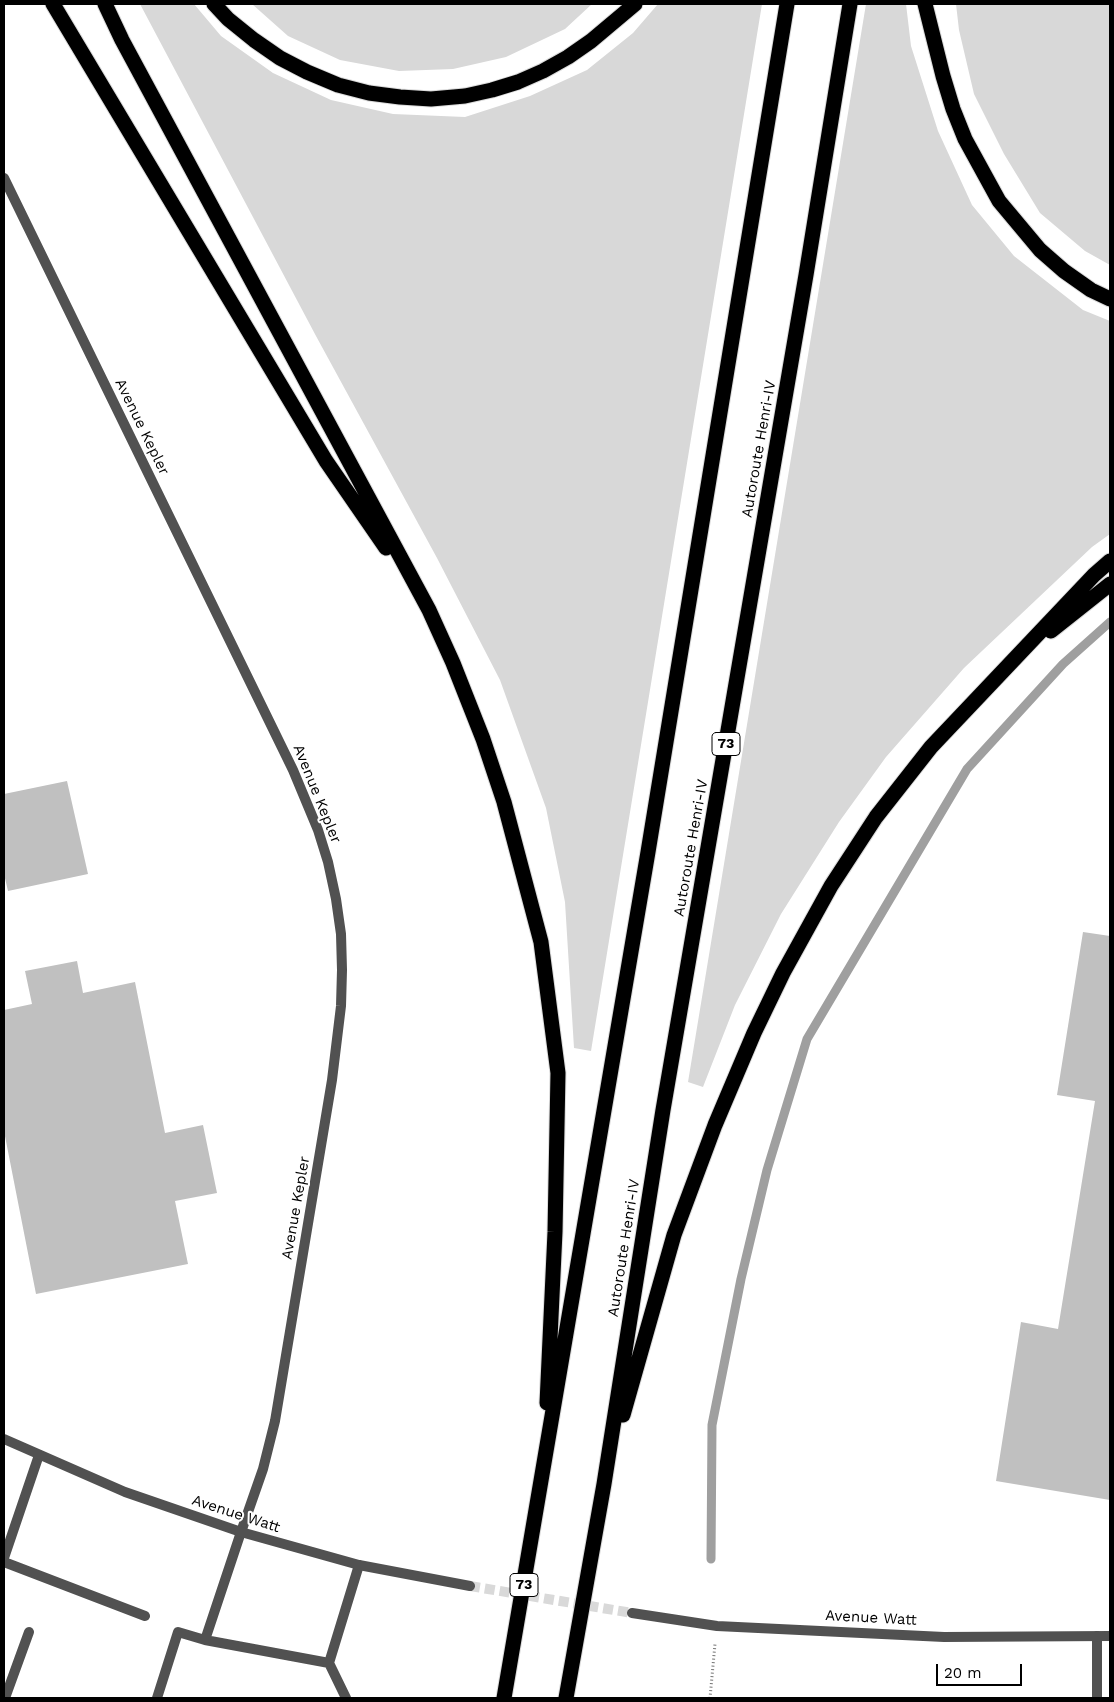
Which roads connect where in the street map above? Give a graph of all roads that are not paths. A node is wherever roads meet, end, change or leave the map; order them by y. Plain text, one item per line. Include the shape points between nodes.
1 (53, 4) edge
2 (105, 4) edge
3 (214, 4) edge
4 (635, 4) edge
5 (787, 4) edge
6 (850, 4) edge
7 (925, 4) edge
8 (4, 178) edge
9 (1110, 299) edge
10 (1110, 561) edge
11 (1110, 584) edge
12 (429, 610) junction
13 (1011, 663) junction
14 (4, 1439) edge
15 (39, 1455) junction
16 (543, 1472) junction
17 (604, 1484) junction
18 (241, 1532) junction
19 (4, 1558) edge
20 (4, 1562) edge
21 (359, 1565) junction
22 (470, 1586) tunnel mouth
23 (632, 1613) tunnel mouth
24 (145, 1616) dead end
25 (29, 1632) dead end
26 (1098, 1636) junction
27 (1110, 1636) edge
28 (206, 1640) junction
29 (329, 1663) junction
30 (4, 1698) edge
31 (157, 1698) edge
32 (346, 1698) edge
33 (504, 1698) edge
34 (566, 1698) edge
35 (1097, 1698) edge

1 - 12 highway via 326,461
2 - 12 highway
3 - 4 highway via 254,40 307,72 369,93 431,99 492,90 543,71 591,41
5 - 16 highway, 73
6 - 17 highway, Autoroute Henri-IV / 73 via 663,1110
7 - 9 highway via 942,76 964,139 999,201 1040,250 1064,271
8 - 18 street, Avenue Kepler via 293,770 318,830 336,899 342,970 332,1080 275,1421 263,1469
10 - 13 highway
11 - 13 highway
12 - 16 highway via 483,739 504,802 541,942 551,1015 558,1083 555,1232
13 - 17 highway via 931,747 876,817 831,886 783,973 715,1125 674,1235
14 - 15 street, Avenue Watt
15 - 18 street, Avenue Watt via 125,1492
15 - 19 street
16 - 33 highway, 73
17 - 34 highway, Autoroute Henri-IV / 73
18 - 21 street, Avenue Watt
18 - 28 street, Avenue Kepler
20 - 24 street
21 - 22 street, Avenue Watt
21 - 29 street
23 - 26 street, Avenue Watt via 717,1626 944,1637
25 - 30 street
26 - 27 street, Avenue Watt
26 - 35 street
28 - 29 street
28 - 31 street via 178,1632
29 - 32 street

